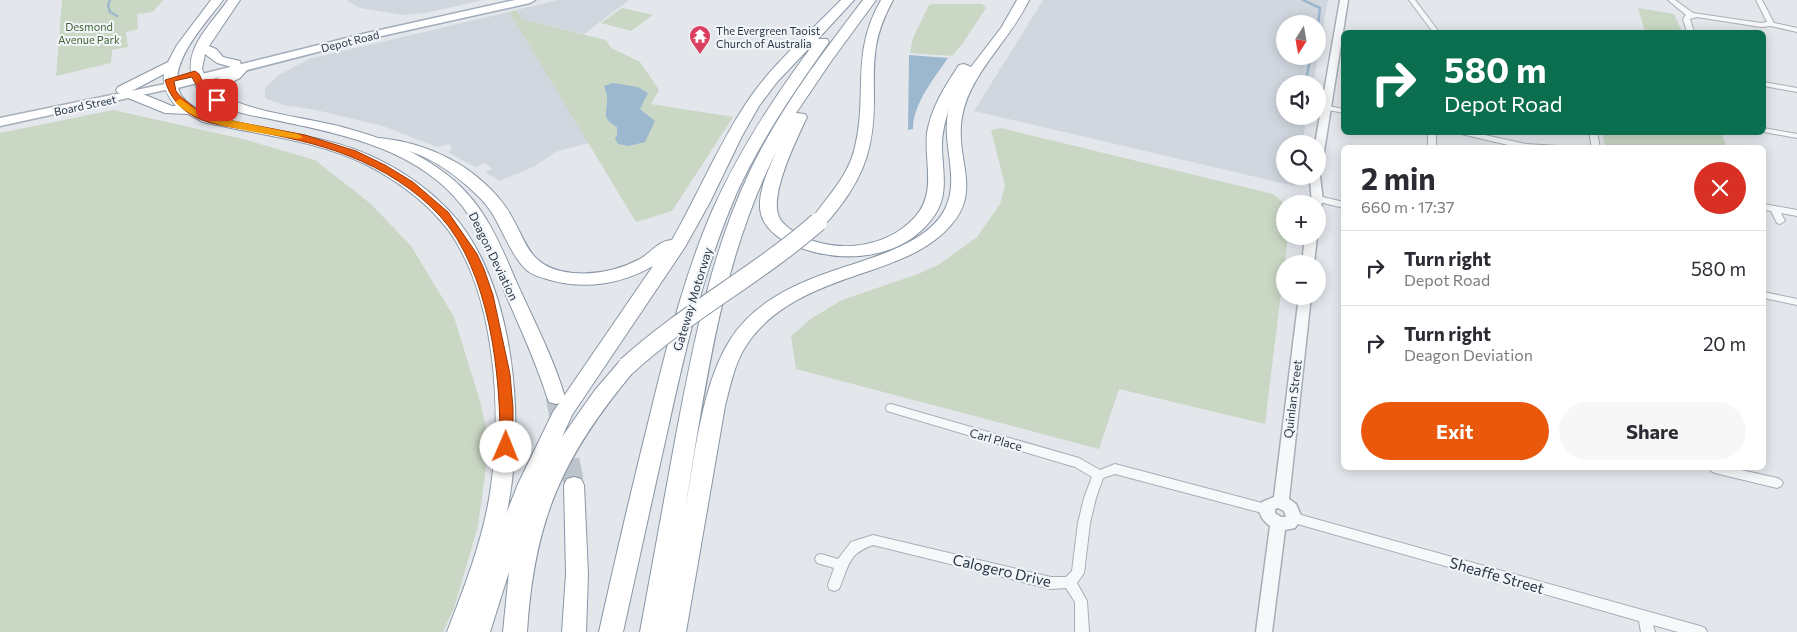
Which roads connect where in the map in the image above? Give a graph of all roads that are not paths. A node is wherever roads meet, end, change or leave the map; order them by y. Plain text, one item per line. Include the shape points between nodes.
1 (217, 0) edge
2 (234, 0) edge
3 (504, 0) edge
4 (530, 0) edge
5 (848, 0) edge
6 (855, 0) edge
7 (870, 0) edge
8 (887, 0) edge
9 (1009, 0) edge
10 (1022, 0) edge
11 (1344, 0) edge
12 (1412, 0) edge
13 (1671, 0) edge
14 (1759, 0) edge
15 (1692, 15) junction
16 (1771, 24) junction
17 (1342, 30) edge
18 (1434, 30) edge
19 (1689, 30) edge
20 (1797, 30) edge
21 (202, 48) junction
22 (1340, 49) edge
23 (172, 65) junction
24 (238, 67) junction
25 (199, 82) junction
26 (170, 83) junction
27 (1766, 84) edge
28 (807, 86) junction
29 (1797, 90) edge
30 (128, 93) junction
31 (1326, 107) joint
32 (190, 110) junction
33 (1341, 110) edge
34 (0, 117) edge
35 (0, 122) edge
36 (1766, 130) edge
37 (1479, 135) edge
38 (1797, 136) edge
39 (380, 143) junction
40 (1522, 145) edge
41 (1326, 202) edge
42 (1341, 205) edge
43 (1766, 207) edge
44 (1775, 209) junction
45 (1797, 213) edge
46 (1780, 221) dead end
47 (684, 232) junction
48 (1766, 295) edge
49 (1797, 302) edge
50 (1303, 305) edge
51 (627, 366) joint
52 (556, 396) tunnel mouth
53 (890, 408) dead end
54 (1723, 470) edge
55 (1099, 475) junction
56 (1777, 483) dead end
57 (574, 485) tunnel mouth
58 (1281, 502) junction
59 (1266, 510) junction
60 (1294, 518) junction
61 (1278, 524) junction
62 (821, 559) dead end
63 (841, 565) junction
64 (1069, 582) junction
65 (834, 585) dead end
66 (1645, 617) junction
67 (459, 632) edge
68 (478, 632) edge
69 (515, 632) edge
70 (574, 632) edge
71 (611, 632) edge
72 (652, 632) edge
73 (674, 632) edge
74 (1082, 632) edge
75 (1264, 632) edge
76 (1648, 632) edge
77 (1700, 632) edge

1 - 23 highway
2 - 21 highway
3 - 24 main road, Depot Road via 364,31
4 - 24 main road, Depot Road
5 - 47 highway via 752,104
6 - 71 highway, Gateway Motorway via 784,94 744,163 718,219 679,337
7 - 28 highway, Gateway Motorway
8 - 51 highway, bridge via 875,22 869,44 862,150 841,195 796,242 675,324
9 - 28 highway via 950,89 941,109 934,141 937,192 930,209 915,228 896,241 856,252 826,250 791,238 772,219 769,196 780,161 811,94
10 - 73 highway via 959,100 954,125 959,193 947,219 912,247 779,303 759,319 739,342 724,371 715,406
11 - 17 street
12 - 18 street
13 - 15 street
14 - 16 street
15 - 16 street
15 - 19 street via 1686,19
16 - 20 street
21 - 24 highway
21 - 25 highway via 195,62
22 - 31 street
23 - 26 highway
23 - 30 highway
24 - 25 main road, Depot Road
24 - 25 highway via 235,75
25 - 26 main road, Depot Road
25 - 39 highway, Deagon Deviation via 228,105 347,132
26 - 30 main road, Board Street
26 - 32 highway, Deagon Deviation via 178,99
27 - 29 street
28 - 72 highway, Gateway Motorway via 784,121 757,174 717,288 696,382
30 - 32 highway via 170,110
30 - 34 main road, Board Street
30 - 35 main road, Board Street
31 - 33 street
32 - 67 highway, Deagon Deviation via 220,122 317,141 370,161 410,184 432,202 454,226 479,269 504,374 506,447 494,524 482,571
36 - 38 street
37 - 40 street
39 - 47 highway via 409,147 433,157 473,183 502,213 530,264 548,274 578,280 621,274 651,260
39 - 52 highway, Deagon Deviation via 422,164 468,204 484,228 541,350
41 - 42 street
43 - 44 street
44 - 45 street
44 - 46 street
47 - 68 highway via 564,412 528,484
48 - 49 street
50 - 58 street, Quinlan Street
51 - 69 highway via 577,427 548,480 531,525 522,566
53 - 55 street, Carl Place via 1079,463
54 - 56 street
55 - 59 street via 1115,469
55 - 64 street, Calogero Drive via 1079,545 1078,573
57 - 70 highway via 577,574
58 - 59 street via 1269,504
58 - 60 street via 1293,510
59 - 61 street
60 - 61 street via 1287,525
60 - 66 street, Sheaffe Street
61 - 75 street
62 - 63 street
63 - 64 street, Calogero Drive via 855,546 873,540 1051,583
63 - 65 street, Calogero Drive
64 - 74 street via 1081,601
66 - 76 street
66 - 77 street, Sheaffe Street

